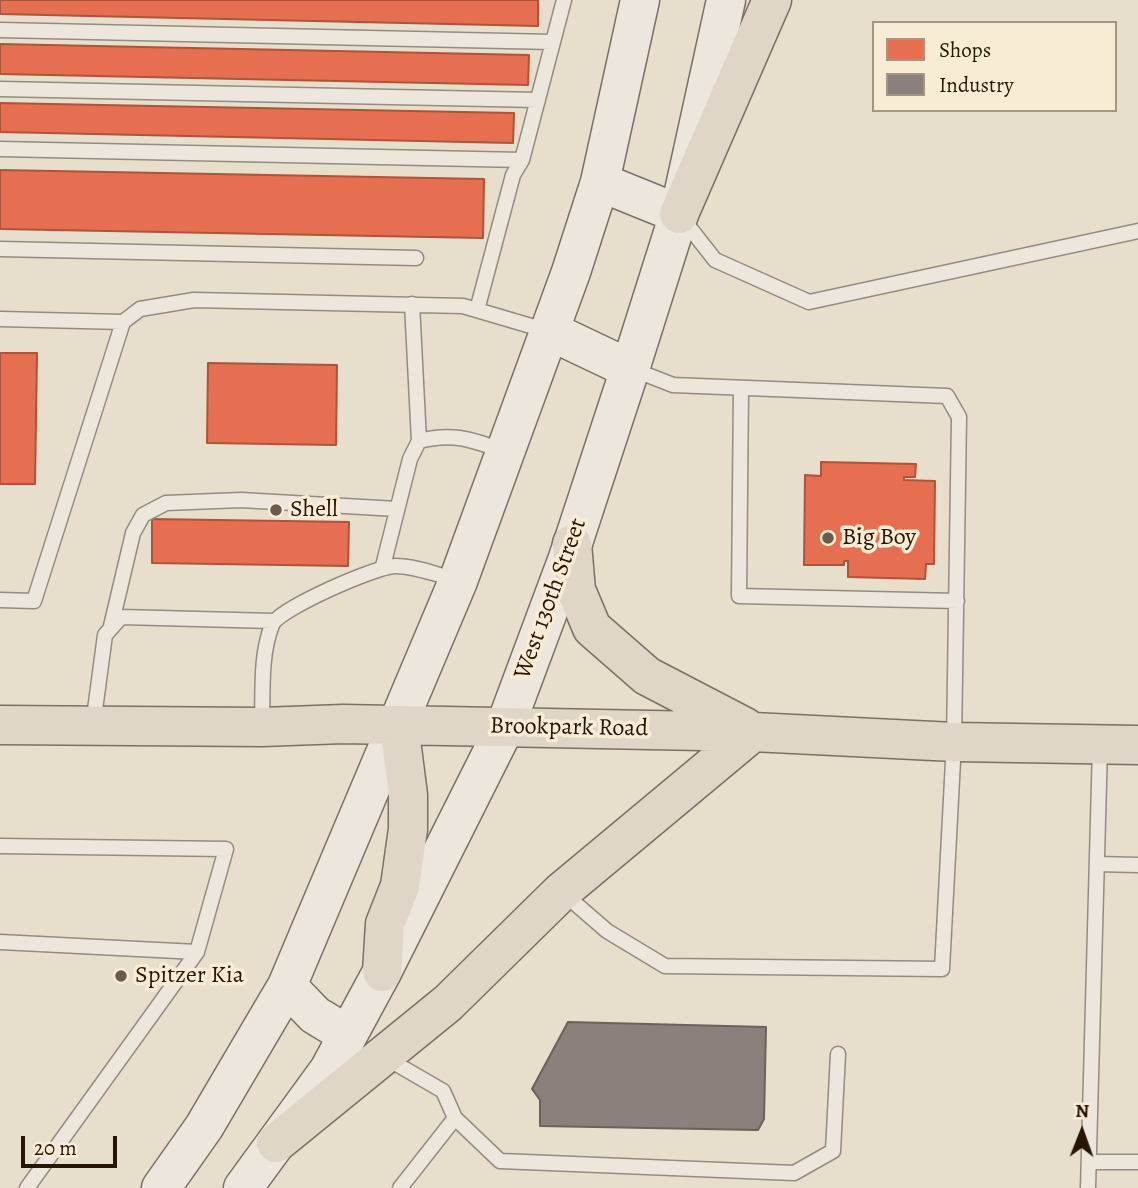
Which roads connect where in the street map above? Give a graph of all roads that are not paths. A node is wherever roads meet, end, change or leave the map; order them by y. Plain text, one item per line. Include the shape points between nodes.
1 (564, 0) edge
2 (639, 0) edge
3 (726, 0) edge
4 (772, 0) edge
5 (0, 30) edge
6 (553, 42) junction
7 (0, 89) edge
8 (538, 100) junction
9 (0, 149) edge
10 (522, 160) junction
11 (600, 182) junction
12 (678, 214) junction
13 (1138, 231) edge
14 (0, 249) edge
15 (416, 258) dead end
16 (412, 304) junction
17 (477, 310) junction
18 (0, 318) edge
19 (123, 323) junction
20 (550, 331) junction
21 (631, 369) junction
22 (741, 388) junction
23 (419, 441) junction
24 (506, 452) junction
25 (397, 509) junction
26 (572, 544) junction
27 (383, 566) junction
28 (458, 581) junction
29 (0, 600) edge
30 (957, 601) junction
31 (273, 621) junction
32 (111, 626) junction
33 (0, 725) edge
34 (399, 725) junction
35 (93, 726) junction
36 (262, 727) junction
37 (505, 727) junction
38 (753, 732) junction
39 (954, 742) junction
40 (1100, 744) junction
41 (1138, 745) edge
42 (0, 846) edge
43 (1097, 864) junction
44 (1138, 864) edge
45 (561, 892) junction
46 (0, 943) edge
47 (197, 952) junction
48 (382, 972) junction
49 (287, 986) junction
50 (365, 1046) junction
51 (838, 1054) dead end
52 (455, 1118) junction
53 (1089, 1162) junction
54 (1138, 1162) edge
55 (27, 1188) edge
56 (161, 1188) edge
57 (243, 1188) edge
58 (400, 1188) edge
59 (1088, 1188) edge

1 - 6 lane
2 - 11 main road
3 - 12 main road, West 130th Street
4 - 12 main road
5 - 6 lane
6 - 8 lane
7 - 8 lane
8 - 10 lane
9 - 10 lane
10 - 17 lane via 513,175
11 - 12 main road
11 - 20 main road
12 - 13 lane via 715,260 810,302
12 - 21 main road, West 130th Street
14 - 15 lane
16 - 17 lane
16 - 19 lane via 194,300 140,309
16 - 23 lane
17 - 20 lane
18 - 19 lane
19 - 29 lane via 34,601
20 - 21 main road
20 - 24 main road
21 - 22 lane via 673,385
21 - 26 main road, West 130th Street
22 - 30 lane via 947,396 959,417
22 - 30 lane via 739,596
23 - 24 lane via 449,436
23 - 25 lane
24 - 28 main road
25 - 27 lane
25 - 32 lane via 241,500 166,503 143,515 133,533
26 - 37 main road, West 130th Street
26 - 38 main road via 576,590 592,628 647,676
27 - 28 lane
27 - 31 lane via 293,606
28 - 34 main road
30 - 39 lane
31 - 32 lane via 121,617
31 - 36 lane via 265,645
32 - 35 lane via 105,635
33 - 35 main road, Brookpark Road
34 - 36 main road, Brookpark Road
34 - 37 main road, Brookpark Road
34 - 48 main road via 408,829 400,886 386,924
34 - 49 main road
35 - 36 main road, Brookpark Road
37 - 38 main road, Brookpark Road
37 - 48 main road, West 130th Street
38 - 39 main road, Brookpark Road
38 - 45 main road
39 - 40 main road, Brookpark Road
39 - 45 lane via 942,968 665,966 607,932
40 - 41 main road, Brookpark Road
40 - 43 lane
42 - 47 lane via 226,849
43 - 44 lane
43 - 53 lane
45 - 50 main road via 448,1003
46 - 47 lane
47 - 55 lane
48 - 50 main road, West 130th Street
49 - 50 main road via 315,1015
49 - 56 main road via 204,1127
50 - 52 lane via 443,1091
50 - 57 main road via 276,1143
51 - 52 lane via 833,1151 794,1173 500,1161
52 - 58 lane
53 - 54 lane
53 - 59 lane

